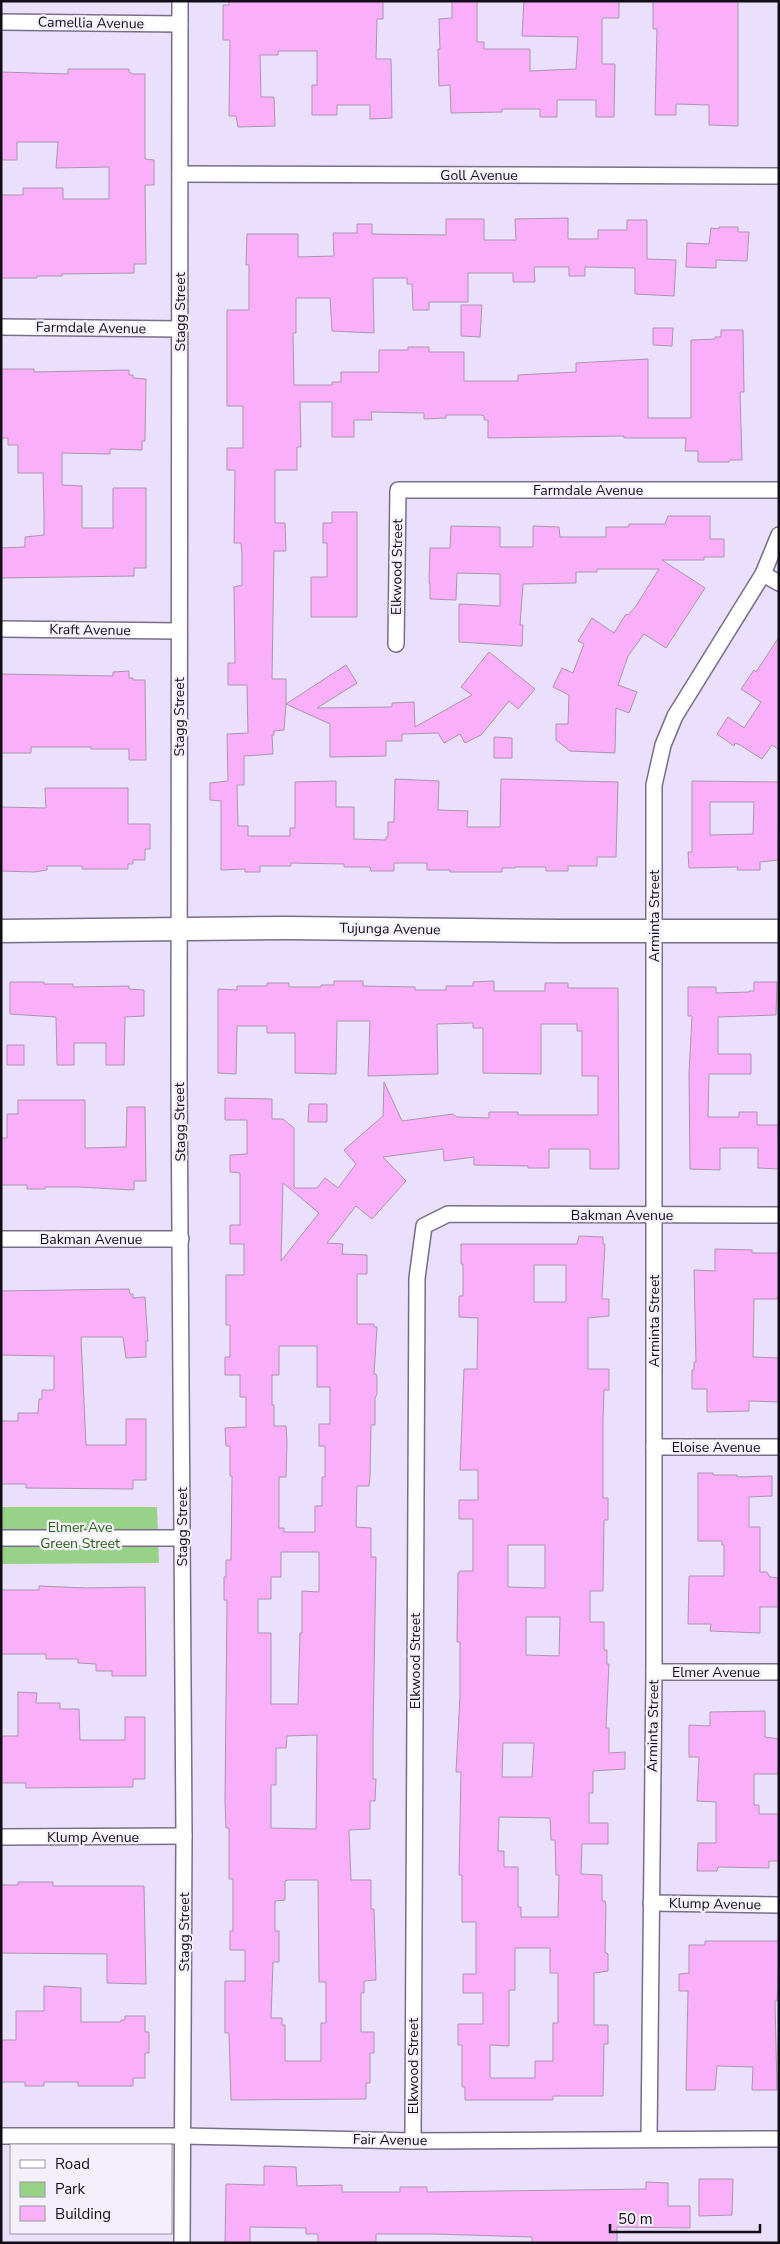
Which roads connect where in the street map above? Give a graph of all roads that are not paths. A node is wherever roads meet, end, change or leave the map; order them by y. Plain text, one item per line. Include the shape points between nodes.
1 (180, 1) edge
2 (1, 22) edge
3 (180, 24) junction
4 (180, 174) junction
5 (779, 176) edge
6 (1, 327) edge
7 (180, 329) junction
8 (398, 490) joint
9 (779, 490) edge
10 (779, 535) edge
11 (763, 574) junction
12 (779, 582) edge
13 (1, 629) edge
14 (179, 631) junction
15 (396, 644) dead end
16 (180, 929) junction
17 (1, 931) edge
18 (779, 931) edge
19 (654, 932) junction
20 (464, 1214) joint
21 (779, 1215) edge
22 (654, 1216) junction
23 (181, 1238) junction
24 (1, 1239) edge
25 (654, 1447) junction
26 (779, 1447) edge
27 (1, 1538) edge
28 (182, 1538) junction
29 (654, 1672) junction
30 (779, 1672) edge
31 (184, 1836) junction
32 (1, 1837) edge
33 (651, 1903) junction
34 (779, 1905) edge
35 (1, 2136) edge
36 (183, 2136) junction
37 (649, 2139) junction
38 (779, 2139) edge
39 (413, 2140) junction
40 (182, 2243) edge

1 - 3 street, Stagg Street
2 - 3 street, Camellia Avenue
3 - 4 street, Stagg Street
4 - 5 street, Goll Avenue
4 - 7 street, Stagg Street
6 - 7 street, Farmdale Avenue
7 - 14 street, Stagg Street
8 - 9 street, Farmdale Avenue
8 - 15 street, Elkwood Street
10 - 11 street, Arminta Street
11 - 12 street
11 - 19 street, Arminta Street via 675,716 663,745 654,786
13 - 14 street, Kraft Avenue
14 - 16 street, Stagg Street
16 - 17 street, Tujunga Avenue
16 - 19 street, Tujunga Avenue
16 - 23 street, Stagg Street
18 - 19 street, Tujunga Avenue
19 - 22 street, Arminta Street
20 - 22 street, Bakman Avenue
20 - 39 street, Elkwood Street via 448,1214 424,1226 417,1278
21 - 22 street, Bakman Avenue
22 - 25 street, Arminta Street
23 - 24 street, Bakman Avenue
23 - 28 street, Stagg Street
25 - 26 street, Eloise Avenue
25 - 29 street, Arminta Street
27 - 28 street
28 - 31 street, Stagg Street
29 - 30 street, Elmer Avenue
29 - 33 street, Arminta Street
31 - 32 street, Klump Avenue
31 - 36 street, Stagg Street
33 - 34 street, Klump Avenue
33 - 37 street, Arminta Street
35 - 36 street, Fair Avenue
36 - 39 street, Fair Avenue
36 - 40 street, Stagg Street
37 - 38 street, Fair Avenue
37 - 39 street, Fair Avenue

